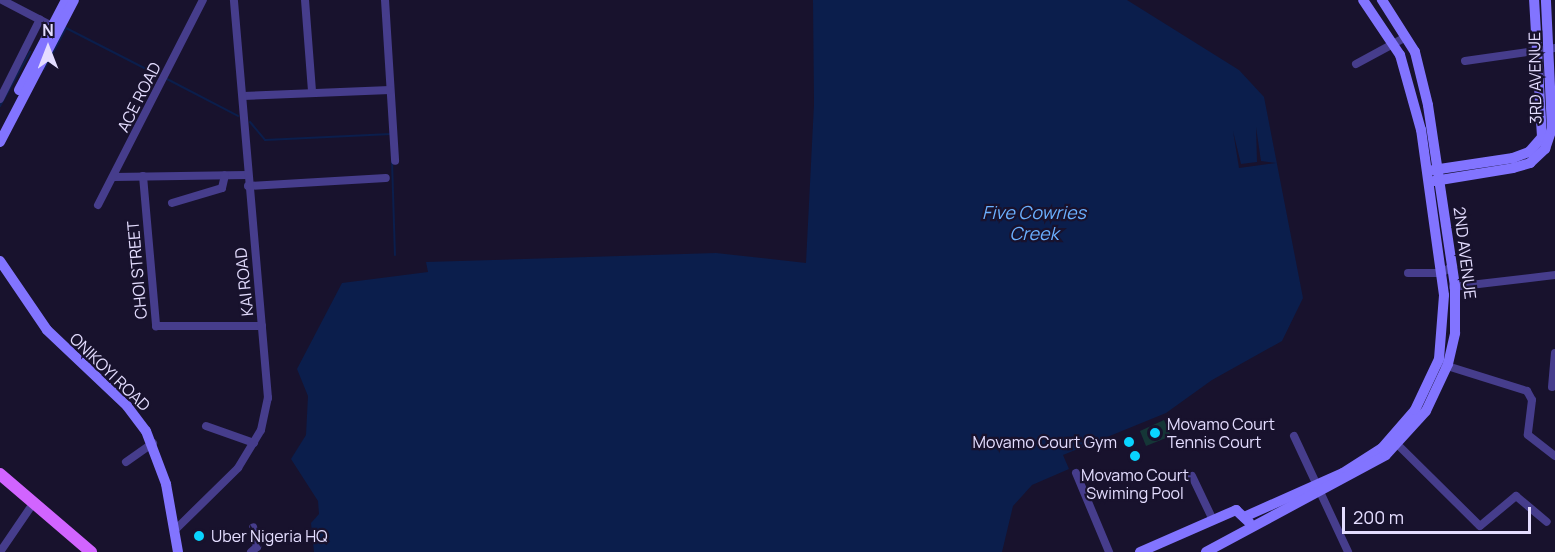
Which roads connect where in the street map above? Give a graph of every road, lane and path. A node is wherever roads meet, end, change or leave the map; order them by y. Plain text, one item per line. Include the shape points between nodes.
1 (2, 0) edge
2 (66, 0) edge
3 (75, 0) edge
4 (203, 0) edge
5 (234, 0) edge
6 (305, 0) edge
7 (385, 0) edge
8 (1364, 0) edge
9 (1382, 0) edge
10 (1534, 0) edge
11 (1546, 0) edge
12 (40, 19) junction
13 (52, 26) junction
14 (1406, 37) junction
15 (1396, 46) junction
16 (1553, 48) edge
17 (1540, 50) junction
18 (1466, 61) dead end
19 (1356, 64) dead end
20 (390, 90) junction
21 (312, 92) junction
22 (243, 96) junction
23 (0, 99) edge
24 (0, 127) edge
25 (1548, 141) edge
26 (0, 142) edge
27 (395, 161) dead end
28 (225, 175) junction
29 (247, 175) junction
30 (143, 176) junction
31 (1434, 176) junction
32 (114, 177) junction
33 (386, 177) dead end
34 (248, 186) junction
35 (172, 203) dead end
36 (98, 205) dead end
37 (0, 261) edge
38 (1453, 266) junction
39 (1408, 273) dead end
40 (1441, 273) junction
41 (1555, 275) edge
42 (1455, 286) junction
43 (1443, 289) junction
44 (262, 326) junction
45 (1555, 353) edge
46 (1443, 365) junction
47 (1552, 387) dead end
48 (206, 426) dead end
49 (1294, 436) dead end
50 (1396, 441) junction
51 (153, 443) junction
52 (254, 443) junction
53 (1555, 456) edge
54 (126, 462) dead end
55 (1076, 473) dead end
56 (0, 474) edge
57 (1192, 476) dead end
58 (0, 483) edge
59 (1317, 489) junction
60 (30, 508) junction
61 (1213, 520) junction
62 (1248, 521) junction
63 (1547, 522) dead end
64 (253, 527) dead end
65 (176, 529) junction
66 (1226, 548) edge
67 (0, 552) edge
68 (81, 552) edge
69 (91, 552) edge
70 (178, 552) edge
71 (251, 552) edge
72 (1109, 552) edge
73 (1140, 552) edge
74 (1206, 552) edge
75 (1348, 552) edge

1 - 12 street
2 - 13 street
3 - 26 street
4 - 32 street, ACE ROAD
5 - 22 street, KAI ROAD
6 - 21 street
7 - 20 street
8 - 15 street, 2ND AVENUE
9 - 14 street, 2ND AVENUE
10 - 17 street, 3RD AVENUE
11 - 16 street, 3RD AVENUE
12 - 13 street
12 - 23 street
13 - 24 street
14 - 15 street
14 - 31 street, 2ND AVENUE via 1422,76
15 - 19 street
15 - 31 street, 2ND AVENUE via 1412,87
16 - 17 street
16 - 25 street, 3RD AVENUE
17 - 18 street
17 - 25 street, 3RD AVENUE
20 - 21 street
20 - 27 street
21 - 22 street
22 - 29 street, KAI ROAD
25 - 31 street, 3RD AVENUE via 1539,156 1522,166
28 - 29 street
28 - 30 street
28 - 35 street via 222,188
29 - 34 street, KAI ROAD
30 - 32 street
30 - 44 street, CHOI STREET via 156,326
31 - 38 street, 2ND AVENUE
31 - 40 street, 2ND AVENUE
32 - 36 street, ACE ROAD
33 - 34 street
34 - 44 street, KAI ROAD
37 - 51 street, ONIKOYI ROAD via 46,330 127,406
38 - 40 street
38 - 42 street, 2ND AVENUE
39 - 40 street
40 - 43 street, 2ND AVENUE
41 - 42 street
42 - 43 street
42 - 46 street, 2ND AVENUE via 1455,333
43 - 46 street, 2ND AVENUE
44 - 52 street, KAI ROAD via 268,398
45 - 47 street
46 - 50 street, 2ND AVENUE via 1426,411
46 - 53 street via 1527,391 1532,400 1528,435
48 - 52 street
49 - 59 street
50 - 59 street, 2ND AVENUE via 1367,469
50 - 63 street via 1480,526 1516,496
51 - 54 street
51 - 65 street, ONIKOYI ROAD
52 - 65 street, KAI ROAD via 238,468
55 - 72 street
56 - 69 main road
57 - 61 street
58 - 60 main road
59 - 62 street, 2ND AVENUE
59 - 75 street
60 - 67 street
60 - 68 main road
61 - 62 street, 2ND AVENUE via 1236,510
61 - 73 street, 2ND AVENUE
62 - 66 street, 2ND AVENUE via 1247,532
64 - 71 street via 257,547
65 - 70 street, ONIKOYI ROAD
66 - 74 street, 2ND AVENUE

